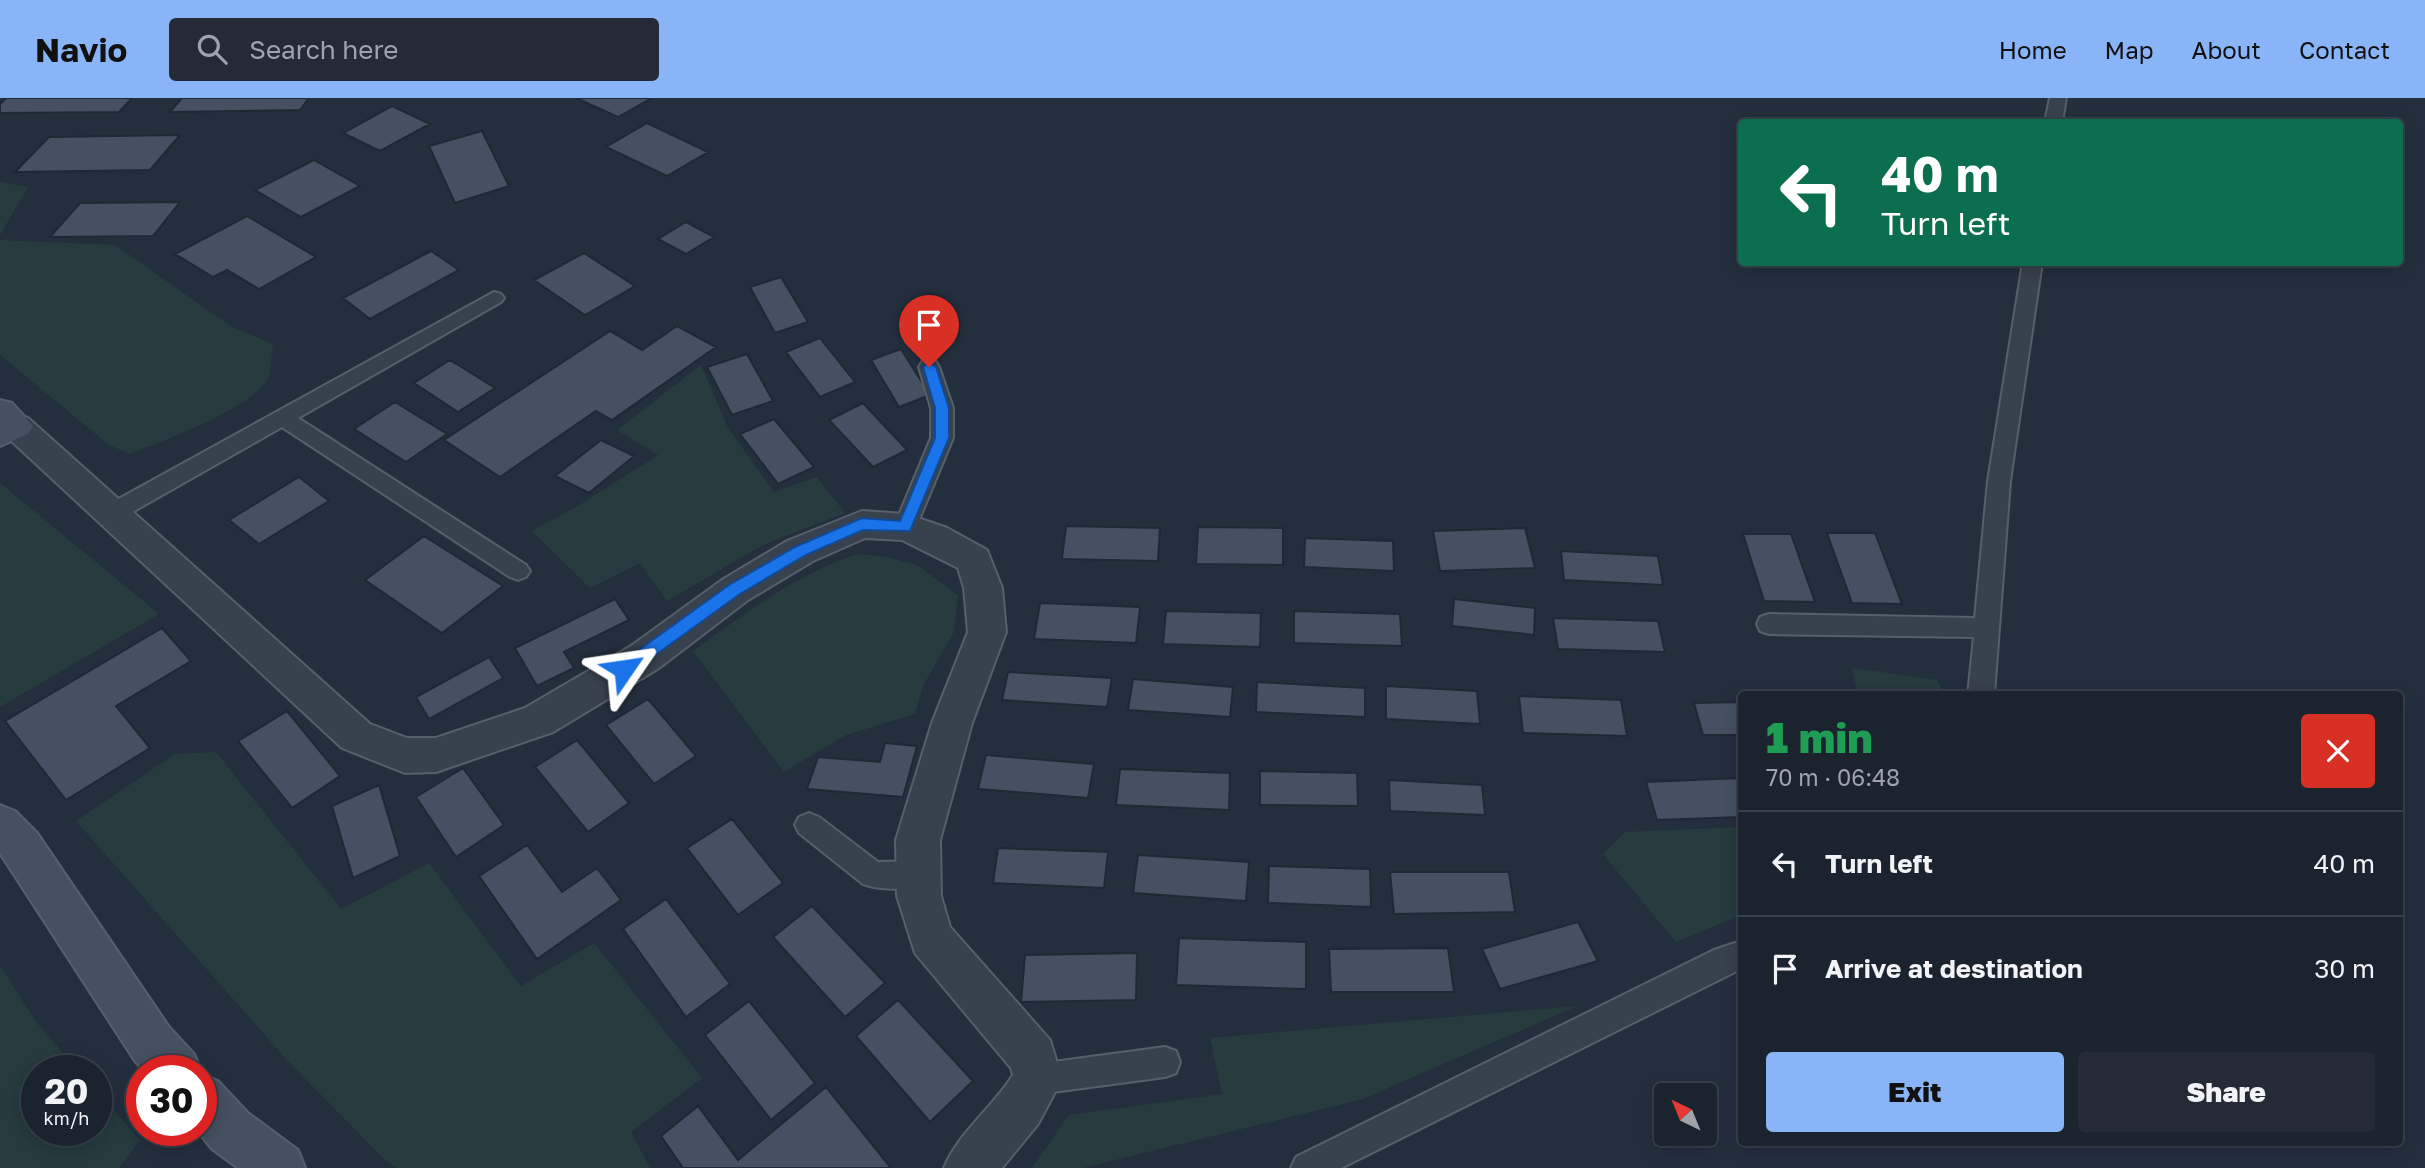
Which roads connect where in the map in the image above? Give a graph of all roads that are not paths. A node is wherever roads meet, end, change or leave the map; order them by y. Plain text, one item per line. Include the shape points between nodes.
1 (2058, 98) edge
2 (2054, 119) edge
3 (2032, 266) edge
4 (494, 298) dead end
5 (929, 367) dead end
6 (282, 417) junction
7 (5, 424) edge
8 (112, 513) junction
9 (905, 527) junction
10 (519, 571) dead end
11 (1769, 624) dead end
12 (1987, 628) junction
13 (1982, 691) edge
14 (0, 824) edge
15 (809, 825) dead end
16 (919, 874) junction
17 (1738, 956) edge
18 (162, 1055) edge
19 (1166, 1062) dead end
20 (1038, 1079) junction
21 (217, 1116) edge
22 (280, 1168) edge
23 (969, 1168) edge
24 (1307, 1168) edge

1 - 2 lane
3 - 12 lane via 1999,481
4 - 6 lane
5 - 9 lane via 942,408 942,438
6 - 8 lane
6 - 10 lane
7 - 8 street
8 - 9 street via 356,736 405,756 436,755 539,720 645,657 735,590 800,551 862,524
9 - 16 street via 974,559 988,632 952,723 926,810 918,840
11 - 12 lane
12 - 13 lane
14 - 18 street via 22,847
15 - 16 lane via 873,875
16 - 20 street via 919,897 931,938 1033,1057
17 - 24 lane
19 - 20 lane
20 - 23 street via 1021,1107
21 - 22 street

